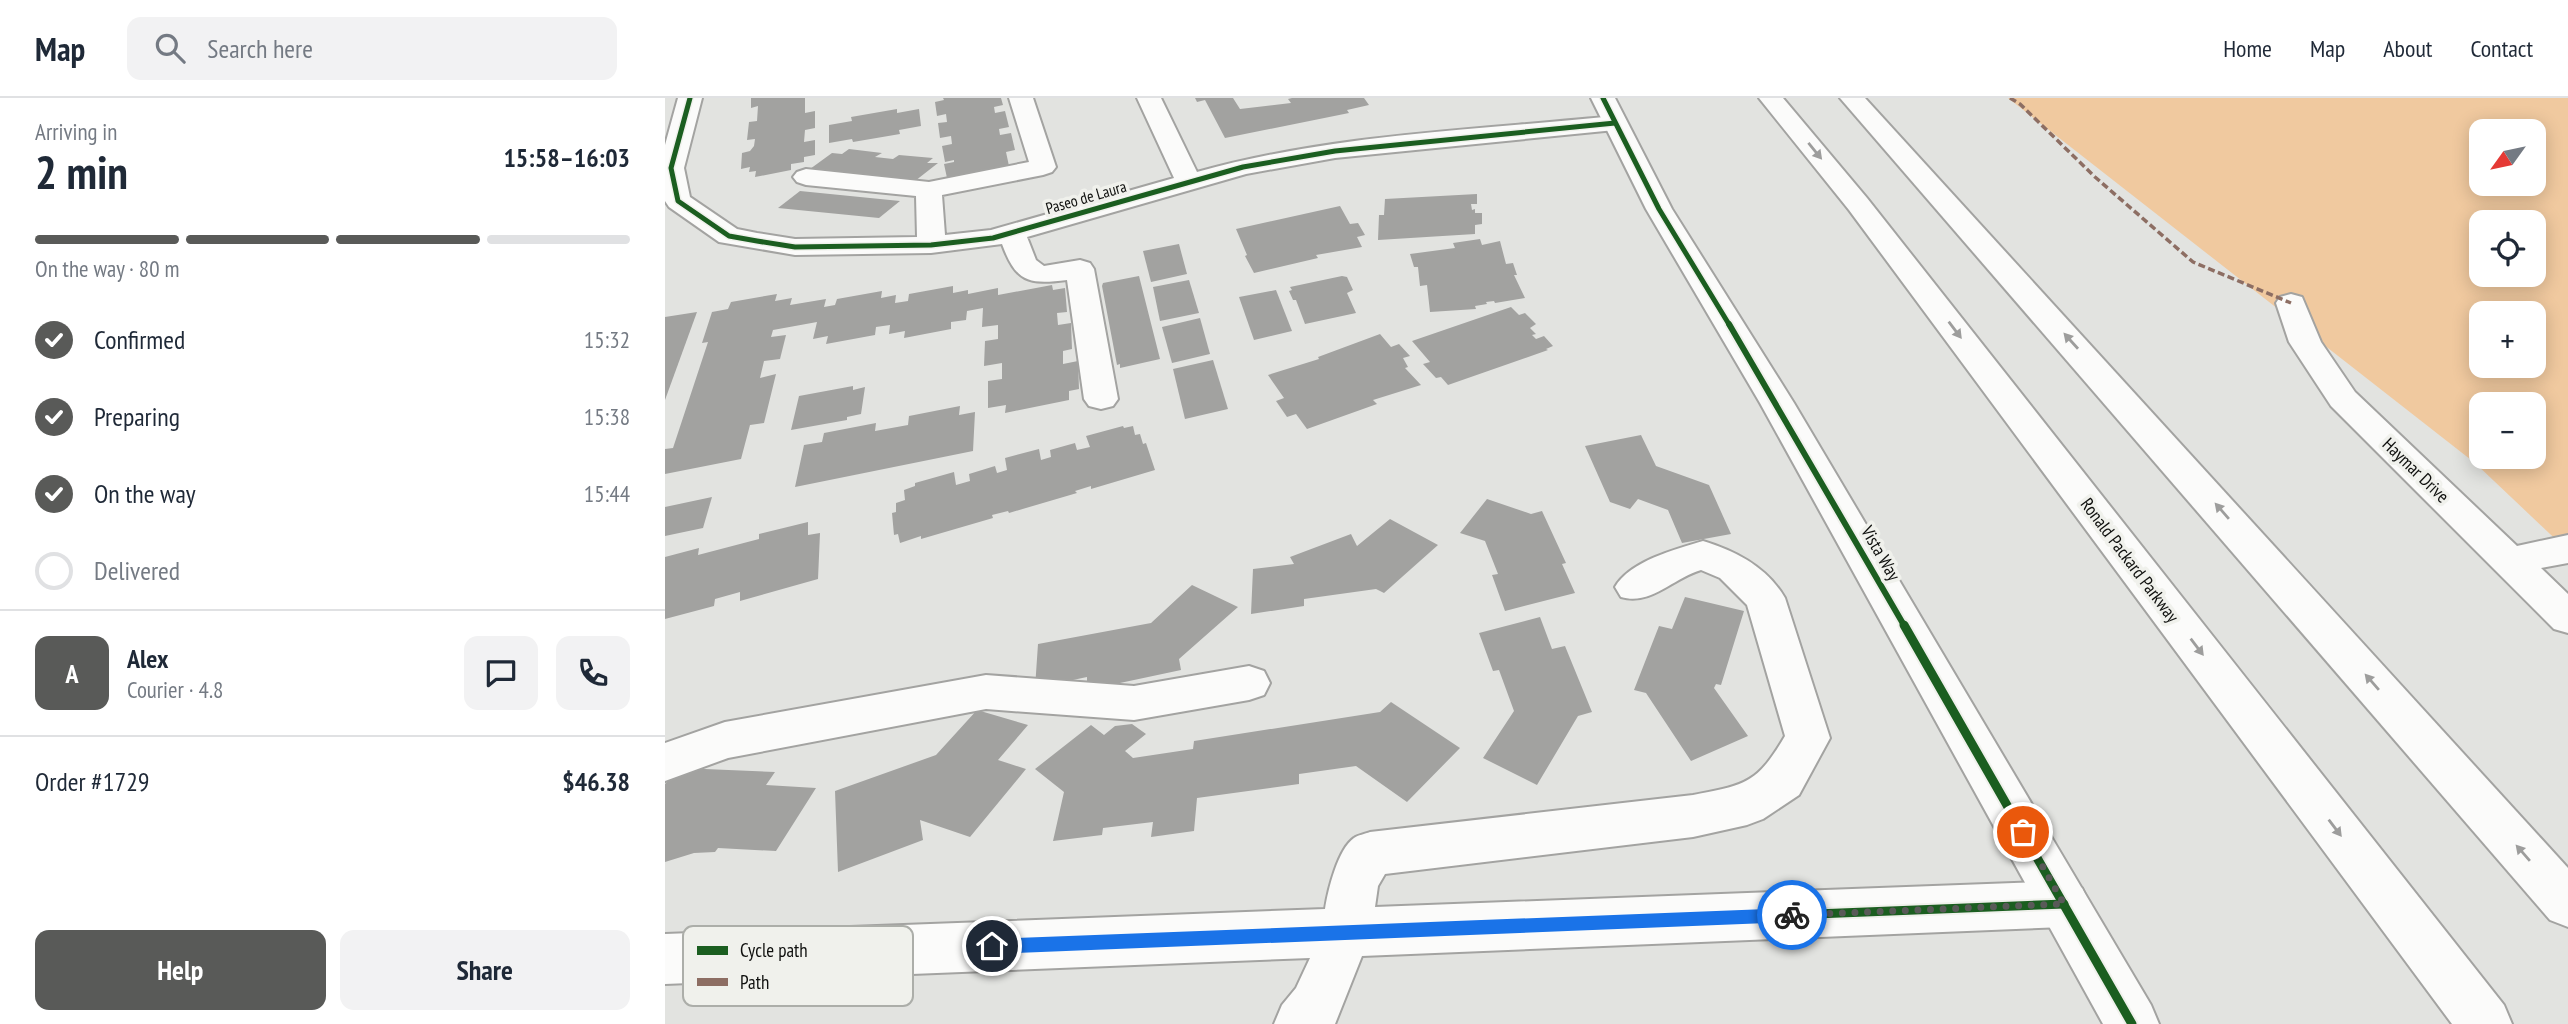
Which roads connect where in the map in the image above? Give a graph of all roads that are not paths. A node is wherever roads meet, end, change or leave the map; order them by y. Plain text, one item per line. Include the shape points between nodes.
1 (691, 98) edge
2 (1021, 98) edge
3 (1149, 98) edge
4 (1771, 98) edge
5 (1852, 98) edge
6 (1609, 111) edge
7 (806, 177) dead end
8 (1189, 183) junction
9 (929, 190) junction
10 (1011, 233) junction
11 (931, 245) junction
12 (2291, 303) dead end
13 (1101, 399) dead end
14 (2568, 549) edge
15 (2510, 561) junction
16 (1635, 587) dead end
17 (2568, 618) edge
18 (1249, 683) dead end
19 (665, 762) edge
20 (2064, 904) junction
21 (2568, 904) edge
22 (1346, 933) junction
23 (913, 950) edge
24 (683, 958) edge
25 (665, 959) edge
26 (1301, 1024) edge
27 (2132, 1024) edge
28 (2485, 1024) edge

1 - 11 main road, Paseo de Laura via 671,168 678,201 729,236 795,247
2 - 9 main road via 1043,167
3 - 8 main road
4 -> 28 main road, Ronald Packard Parkway via 1858,204
21 -> 5 main road
6 - 8 main road, Paseo de Laura via 1335,150 1243,167
6 - 20 main road, Vista Way via 1659,209 1777,403
7 - 9 main road
8 - 10 main road, Paseo de Laura
9 - 11 main road
10 - 11 main road, Paseo de Laura
10 - 13 main road via 1024,265 1039,275 1080,269
12 - 15 main road, Haymar Drive via 2305,342 2343,399
14 - 15 main road
15 - 17 main road, Haymar Drive
16 - 22 main road via 1703,555 1734,568 1765,598 1808,738 1783,781 1747,805 1693,816 1370,854 1355,882
18 - 19 main road via 1134,703 986,691 725,740
20 - 22 main road
20 - 27 main road, Vista Way
22 - 23 main road
22 - 26 main road via 1315,1007
24 - 25 main road

